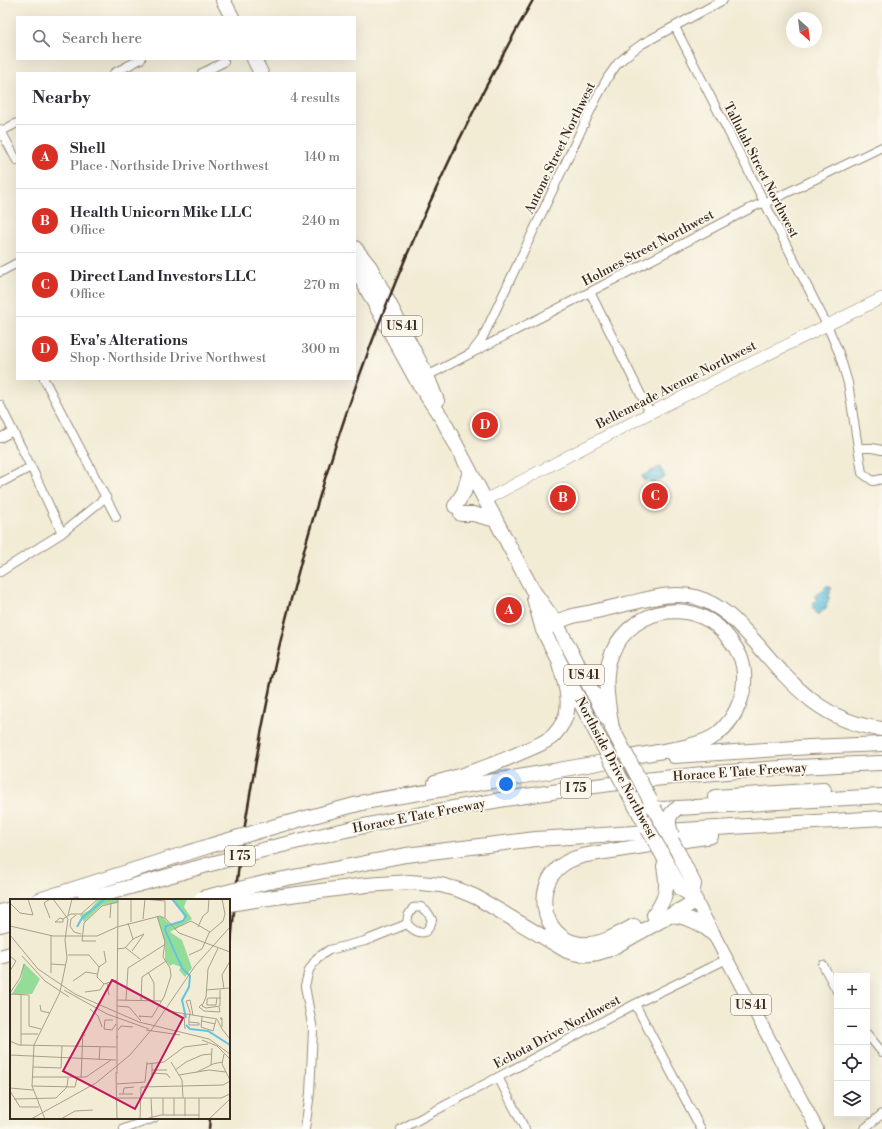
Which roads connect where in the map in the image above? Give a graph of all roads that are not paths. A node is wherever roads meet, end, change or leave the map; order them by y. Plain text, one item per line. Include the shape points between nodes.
1 (223, 0) edge
2 (724, 0) edge
3 (711, 3) edge
4 (228, 16) edge
5 (674, 27) junction
6 (139, 60) edge
7 (254, 60) edge
8 (224, 62) dead end
9 (116, 72) edge
10 (204, 72) edge
11 (260, 72) edge
12 (16, 123) edge
13 (0, 131) edge
14 (882, 147) edge
15 (16, 159) edge
16 (764, 202) junction
17 (356, 249) edge
18 (16, 264) edge
19 (356, 266) edge
20 (0, 272) edge
21 (590, 292) junction
22 (882, 298) edge
23 (827, 325) junction
24 (471, 354) junction
25 (427, 376) junction
26 (45, 380) edge
27 (0, 405) edge
28 (650, 413) junction
29 (443, 420) junction
30 (13, 431) junction
31 (0, 438) edge
32 (858, 448) junction
33 (882, 450) edge
34 (31, 467) junction
35 (470, 471) junction
36 (882, 479) edge
37 (0, 483) edge
38 (106, 497) junction
39 (485, 500) junction
40 (116, 517) dead end
41 (496, 520) junction
42 (62, 533) junction
43 (0, 572) edge
44 (532, 589) junction
45 (556, 623) junction
46 (543, 630) junction
47 (560, 663) junction
48 (612, 728) junction
49 (882, 729) edge
50 (882, 744) edge
51 (604, 762) junction
52 (882, 763) edge
53 (882, 786) edge
54 (630, 796) junction
55 (882, 796) edge
56 (364, 802) junction
57 (655, 803) junction
58 (678, 808) junction
59 (882, 818) edge
60 (832, 821) junction
61 (648, 828) junction
62 (681, 859) junction
63 (666, 866) junction
64 (694, 898) junction
65 (42, 899) edge
66 (88, 899) edge
67 (199, 899) edge
68 (230, 904) edge
69 (10, 909) edge
70 (0, 912) edge
71 (654, 915) junction
72 (671, 915) junction
73 (10, 922) edge
74 (407, 924) dead end
75 (0, 925) edge
76 (713, 934) junction
77 (10, 954) edge
78 (0, 957) edge
79 (727, 959) junction
80 (823, 965) dead end
81 (834, 985) edge
82 (635, 1004) junction
83 (870, 1038) edge
84 (882, 1052) edge
85 (498, 1077) junction
86 (882, 1114) edge
87 (151, 1119) edge
88 (124, 1129) edge
89 (305, 1129) edge
90 (401, 1129) edge
91 (525, 1129) edge
92 (701, 1129) edge
93 (817, 1129) edge
94 (864, 1129) edge

1 - 4 highway
2 - 3 street, Antone Street Northwest
3 - 5 street, Antone Street Northwest
5 - 16 street, Tallulah Street Northwest
5 - 24 street, Antone Street Northwest via 631,52 608,76 482,339
6 - 9 street
7 - 11 highway
8 - 10 street
12 - 13 street
13 - 15 street
14 - 16 street, Holmes Street Northwest
16 - 21 street, Holmes Street Northwest
16 - 23 street, Tallulah Street Northwest
17 - 25 highway, Northside Drive Northwest / US 41 via 370,267
18 - 20 street
19 - 29 highway, Northside Drive Northwest / US 41 via 416,382
21 - 24 street, Holmes Street Northwest
21 - 28 street
22 - 23 street, Bellemeade Avenue Northwest
23 - 28 street, Bellemeade Avenue Northwest
23 - 32 street, Tallulah Street Northwest via 848,383
24 - 25 street, Holmes Street Northwest
25 - 29 highway, Northside Drive Northwest / US 41
26 - 38 street
27 - 30 street
28 - 39 street, Bellemeade Avenue Northwest
29 - 35 highway, Northside Drive Northwest / US 41
30 - 31 street
30 - 34 street
32 - 33 street
32 - 36 street, Tallulah Street Northwest via 862,473 873,481
34 - 37 street
34 - 42 street
35 - 39 highway, Northside Drive Northwest / US 41
35 - 41 highway via 458,510
38 - 40 street
38 - 42 street
39 - 41 highway, Northside Drive Northwest / US 41
41 - 44 highway, Northside Drive Northwest / US 41
42 - 43 street
44 - 45 highway, Northside Drive Northwest / US 41
44 - 46 highway, Northside Drive Northwest / US 41
45 - 46 highway
45 - 48 highway, Northside Drive Northwest / US 41
45 - 49 highway via 568,617 659,596 694,597 729,614 788,680 817,705 861,725
46 - 47 highway, Northside Drive Northwest / US 41
47 - 54 highway, Northside Drive Northwest / US 41, bridge
47 - 56 highway via 568,700 567,710 565,720 550,738 486,768
48 - 51 highway via 607,668 615,647 628,630 639,621 668,611 700,616 725,633 740,656 744,680 737,710 724,727 707,740 696,744
48 - 57 highway, Northside Drive Northwest / US 41, bridge
50 - 51 highway via 771,749
51 - 56 highway
52 - 66 highway, Horace E Tate Freeway / I 75, bridge via 748,770 648,779 458,807 317,836
53 - 57 highway
54 - 57 highway via 641,802
54 - 61 highway, Northside Drive Northwest / US 41
55 - 58 highway
56 - 65 highway, bridge via 209,846
57 - 58 highway
57 - 61 highway
57 - 62 highway, Northside Drive Northwest / US 41, bridge
58 - 62 highway, bridge via 670,815 669,825
59 - 60 highway, I 75
60 - 67 highway, I 75, bridge via 536,838 406,855 268,882
60 - 71 highway via 594,854 566,863 556,870 549,879 544,893 544,909 551,924 562,936 579,944 608,939
61 - 63 highway, Northside Drive Northwest / US 41, bridge
62 - 64 highway, Northside Drive Northwest / US 41 via 694,884
63 - 64 highway, Northside Drive Northwest / US 41 via 681,889
63 - 71 highway via 665,897
64 - 71 highway
64 - 72 highway
64 - 76 main road, Northside Drive Northwest / US 41
68 - 72 highway, bridge via 366,884 410,882 440,885 476,898 558,947 579,955 602,952
69 - 70 highway
72 - 76 highway via 691,919
73 - 75 highway
74 - 89 street via 364,941 329,950 317,958 309,970 305,986 313,1030 310,1092
76 - 79 main road, Northside Drive Northwest / US 41
77 - 78 highway
79 - 82 street, Echota Drive Northwest
79 - 93 main road, Northside Drive Northwest / US 41
80 - 81 street
82 - 85 street, Echota Drive Northwest
82 - 92 street
83 - 84 street
85 - 90 street, Echota Drive Northwest
85 - 91 street
86 - 94 street
87 - 88 street

